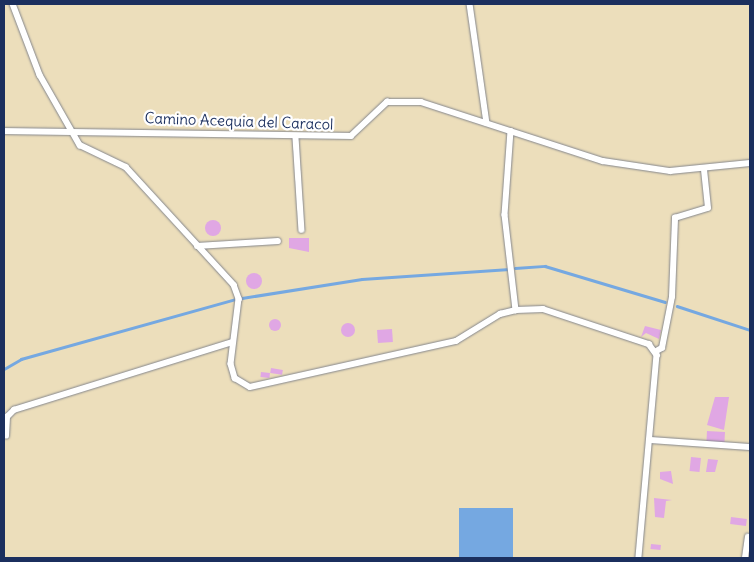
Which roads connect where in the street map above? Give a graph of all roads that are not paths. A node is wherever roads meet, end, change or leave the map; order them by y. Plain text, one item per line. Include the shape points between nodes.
1 (13, 4) edge
2 (470, 4) edge
3 (487, 123) junction
4 (4, 131) edge
5 (511, 131) junction
6 (73, 134) junction
7 (296, 138) junction
8 (750, 164) edge
9 (704, 170) junction
10 (302, 230) dead end
11 (278, 241) dead end
12 (197, 246) junction
13 (516, 310) junction
14 (232, 342) junction
15 (655, 352) junction
16 (6, 436) dead end
17 (650, 440) junction
18 (750, 447) edge
19 (748, 537) dead end
20 (639, 558) edge
21 (746, 558) edge

1 - 6 street via 40,75
2 - 3 street
3 - 5 street, Camino Acequia del Caracol
3 - 7 street, Camino Acequia del Caracol via 421,102 388,102 351,136
4 - 6 street, Camino Acequia del Caracol
5 - 9 street, Camino Acequia del Caracol via 604,161 670,171
5 - 13 street via 505,215
6 - 7 street, Camino Acequia del Caracol via 153,130
6 - 12 street via 80,146 126,167
7 - 10 street
8 - 9 street, Camino Acequia del Caracol
9 - 15 street via 708,208 675,218 672,298 662,348
11 - 12 street
12 - 14 street via 234,285 239,299
13 - 14 street via 500,314 456,341 250,387 235,378
13 - 15 street via 543,310 649,344
14 - 16 street via 14,410 7,417
15 - 17 street
17 - 18 street
17 - 20 street
19 - 21 street

